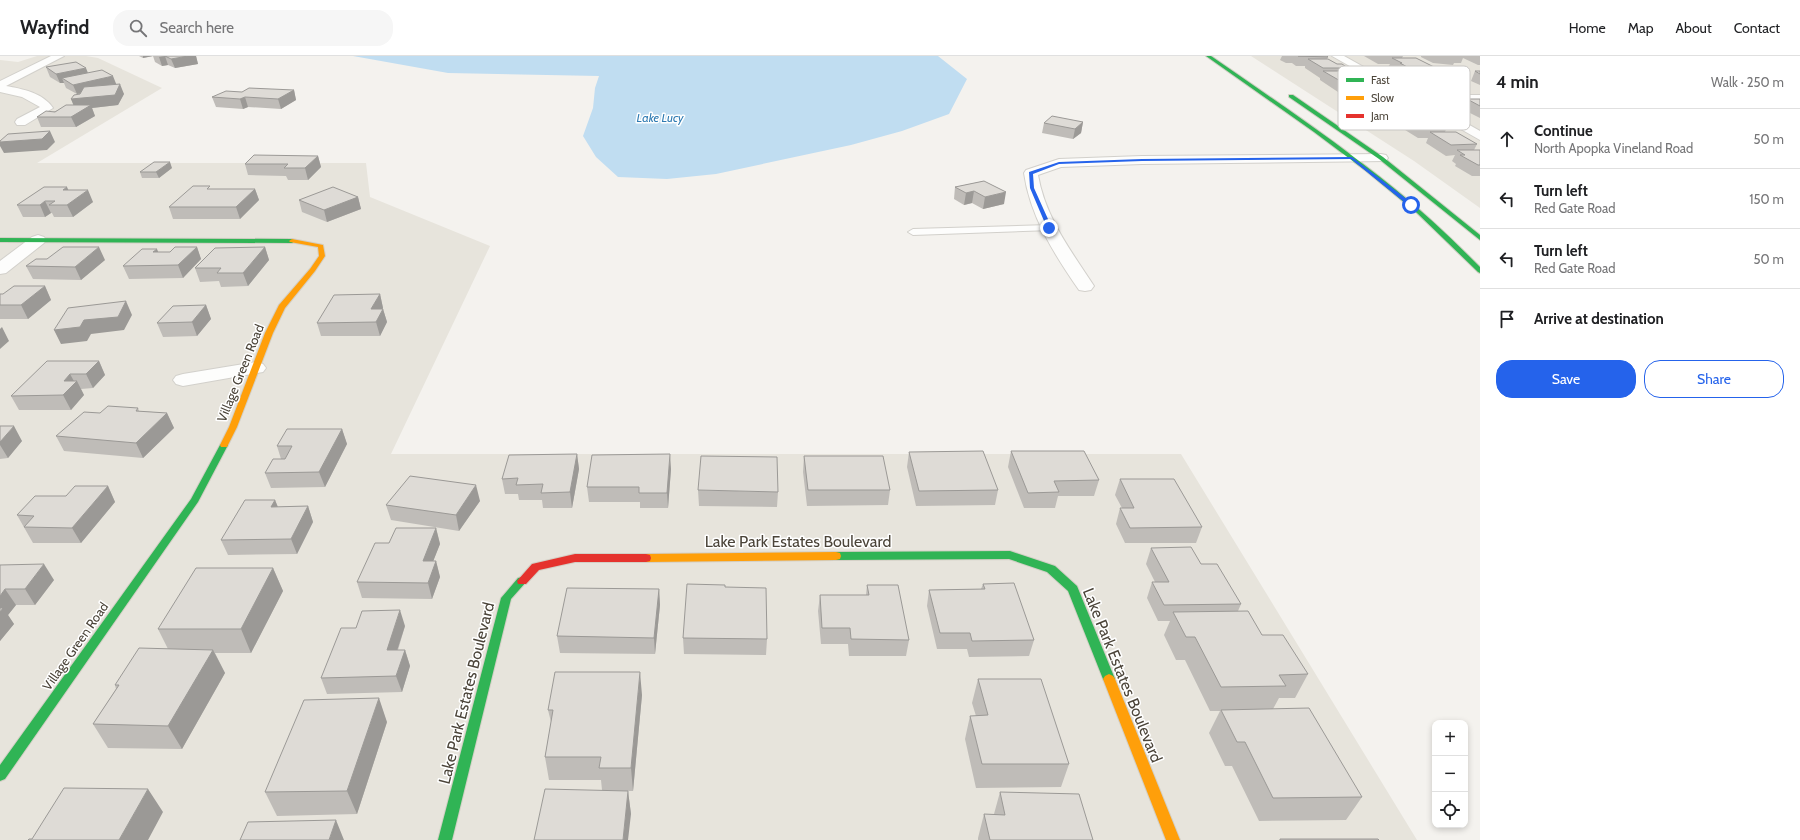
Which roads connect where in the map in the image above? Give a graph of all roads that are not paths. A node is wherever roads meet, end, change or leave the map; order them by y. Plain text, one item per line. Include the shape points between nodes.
1 (58, 56) edge
2 (1208, 56) edge
3 (1337, 56) edge
4 (1355, 66) edge
5 (0, 85) edge
6 (0, 89) edge
7 (1283, 91) dead end
8 (21, 122) dead end
9 (1338, 129) edge
10 (1340, 130) edge
11 (1469, 130) edge
12 (1480, 136) edge
13 (1352, 158) junction
14 (1381, 158) junction
15 (1049, 228) junction
16 (913, 232) dead end
17 (1480, 238) edge
18 (0, 240) edge
19 (38, 240) junction
20 (1478, 266) edge
21 (0, 269) edge
22 (1086, 286) dead end
23 (256, 368) junction
24 (183, 380) dead end
25 (0, 775) edge
26 (445, 840) edge
27 (1173, 840) edge

1 - 5 street
2 - 13 street
3 - 4 street
6 - 8 street via 11,89 45,104 47,108
7 - 9 street
10 - 14 street
11 - 12 street
13 - 14 street
13 - 15 street via 1059,163 1031,173 1032,188
13 - 20 street via 1411,205
14 - 17 street
15 - 16 lane
15 - 22 street
18 - 19 street, Village Green Road
19 - 21 street
19 - 23 street, Village Green Road via 296,241 320,246 322,256 282,307
23 - 24 street
23 - 25 street, Village Green Road via 233,427 195,500
26 - 27 street, Lake Park Estates Boulevard via 506,598 536,568 575,558 1002,555 1010,555 1051,568 1073,589

